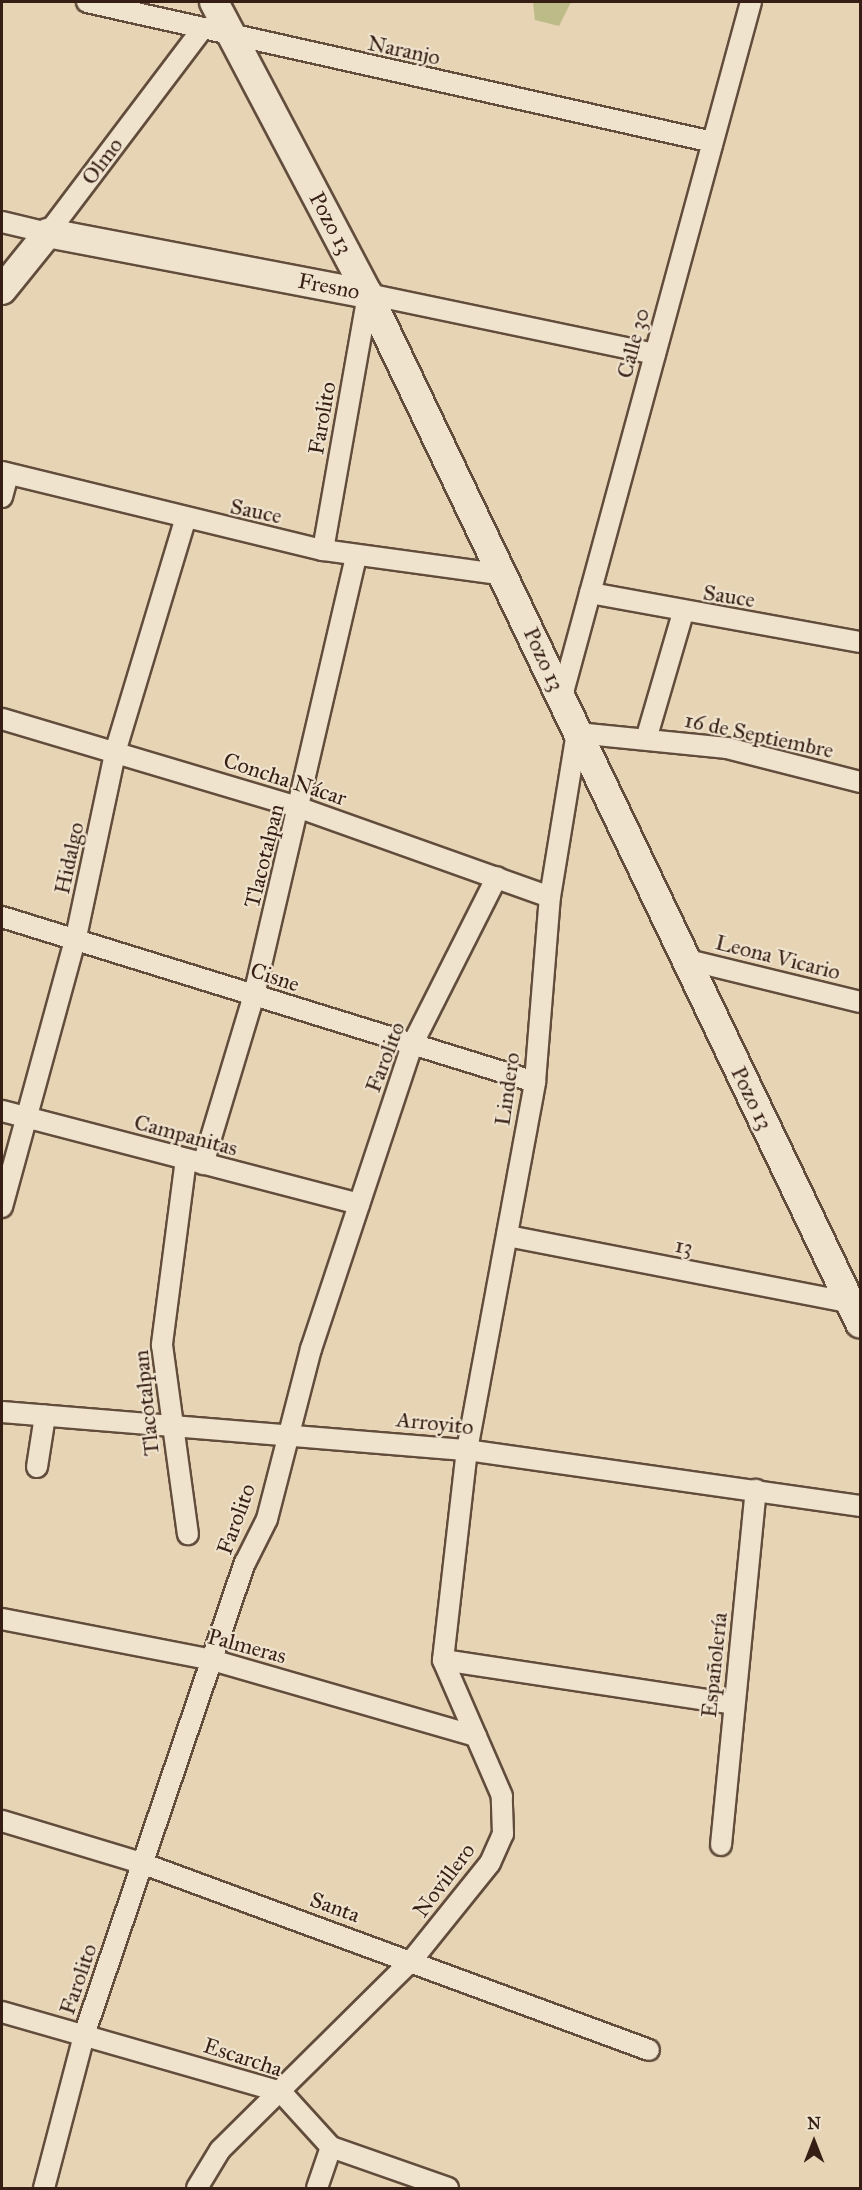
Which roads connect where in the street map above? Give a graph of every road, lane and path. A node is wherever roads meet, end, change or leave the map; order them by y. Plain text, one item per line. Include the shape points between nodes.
1 (87, 2) edge
2 (214, 2) edge
3 (751, 2) edge
4 (201, 31) junction
5 (232, 37) junction
6 (712, 142) junction
7 (2, 222) edge
8 (48, 233) junction
9 (2, 290) edge
10 (368, 294) junction
11 (655, 354) junction
12 (5, 473) edge
13 (2, 497) edge
14 (185, 520) junction
15 (323, 550) junction
16 (356, 556) junction
17 (505, 575) junction
18 (590, 593) junction
19 (683, 613) junction
20 (861, 642) edge
21 (562, 696) junction
22 (2, 719) edge
23 (577, 733) junction
24 (647, 736) junction
25 (116, 749) junction
26 (861, 782) edge
27 (300, 808) junction
28 (497, 877) junction
29 (550, 897) junction
30 (2, 916) edge
31 (76, 937) junction
32 (684, 959) junction
33 (254, 995) junction
34 (861, 1002) edge
35 (412, 1045) junction
36 (535, 1082) junction
37 (2, 1111) edge
38 (25, 1117) junction
39 (194, 1162) junction
40 (359, 1204) junction
41 (2, 1207) edge
42 (508, 1236) junction
43 (856, 1313) edge
44 (2, 1412) edge
45 (45, 1416) junction
46 (171, 1426) junction
47 (286, 1433) junction
48 (467, 1450) junction
49 (37, 1467) dead end
50 (756, 1490) junction
51 (861, 1506) edge
52 (188, 1534) dead end
53 (2, 1619) edge
54 (212, 1659) junction
55 (443, 1659) junction
56 (734, 1704) junction
57 (476, 1736) junction
58 (2, 1821) edge
59 (722, 1845) dead end
60 (144, 1864) junction
61 (412, 1960) junction
62 (2, 2012) edge
63 (84, 2035) junction
64 (649, 2050) dead end
65 (281, 2092) junction
66 (331, 2147) junction
67 (44, 2188) edge
68 (196, 2188) edge
69 (317, 2188) edge
70 (448, 2188) edge

1 - 4 street, Naranjo
2 - 5 main road, Pozo 13
3 - 6 street, Calle 30
4 - 5 street, Naranjo
4 - 8 street, Olmo
5 - 6 street, Naranjo
5 - 10 main road, Pozo 13
6 - 11 street, Calle 30
7 - 8 street, Fresno
8 - 9 main road, Olmo
8 - 10 main road, Fresno
10 - 11 street, Fresno
10 - 15 street, Farolito
10 - 17 main road, Pozo 13
11 - 18 street, Calle 30
12 - 13 street
12 - 14 street, Sauce
14 - 15 street, Sauce
14 - 25 street, Hidalgo
15 - 16 street, Sauce
16 - 17 street, Sauce
16 - 27 street, Tlacotalpan
17 - 21 main road, Pozo 13
18 - 19 street, Sauce
18 - 21 street, Calle 30
19 - 20 street, Sauce
19 - 24 street, 16 de Septiembre
21 - 23 main road, Pozo 13
22 - 25 street, Concha Nácar
23 - 24 street, 16 de Septiembre
23 - 29 street, Lindero
23 - 32 main road, Pozo 13
24 - 26 street, 16 de Septiembre via 727,748
25 - 27 street, Concha Nácar
25 - 31 street, Hidalgo
27 - 28 street, Concha Nácar
27 - 33 street, Tlacotalpan
28 - 29 street, Concha Nácar
28 - 35 street, Farolito
29 - 36 street, Lindero
30 - 31 street, Cisne
31 - 33 street, Cisne
31 - 38 street, Hidalgo
32 - 34 street, Leona Vicario
32 - 43 main road, Pozo 13
33 - 35 street, Cisne
33 - 39 street, Tlacotalpan
35 - 36 street, Cisne
35 - 40 street, Farolito
36 - 42 street, Lindero
37 - 38 street, Campanitas
38 - 39 street, Campanitas
38 - 41 street, Hidalgo
39 - 40 street, Campanitas
39 - 46 street, Tlacotalpan via 162,1345
40 - 47 street, Farolito
42 - 43 street, 13
42 - 48 street, Lindero
44 - 45 street, Arroyito
45 - 46 street, Arroyito
45 - 49 street
46 - 47 street, Arroyito
46 - 52 street, Tlacotalpan
47 - 48 street, Arroyito
47 - 54 street, Farolito via 267,1519
48 - 50 street, Arroyito
48 - 55 street, Novillero
50 - 51 street, Arroyito
50 - 56 street, Españolería
53 - 54 street, Palmeras
54 - 57 street, Palmeras
54 - 60 street, Farolito
55 - 56 street
55 - 57 street, Novillero
56 - 59 street, Españolería
57 - 61 street, Novillero via 502,1796 503,1834 490,1863
58 - 60 street, Santa
60 - 61 street, Santa
60 - 63 street, Farolito
61 - 64 street, Santa
61 - 65 street, Novillero
62 - 63 street, Escarcha
63 - 65 street, Escarcha
63 - 67 street, Farolito
65 - 66 street, Escarcha
65 - 68 street, Novillero via 220,2150
66 - 69 street
66 - 70 street, Escarcha

